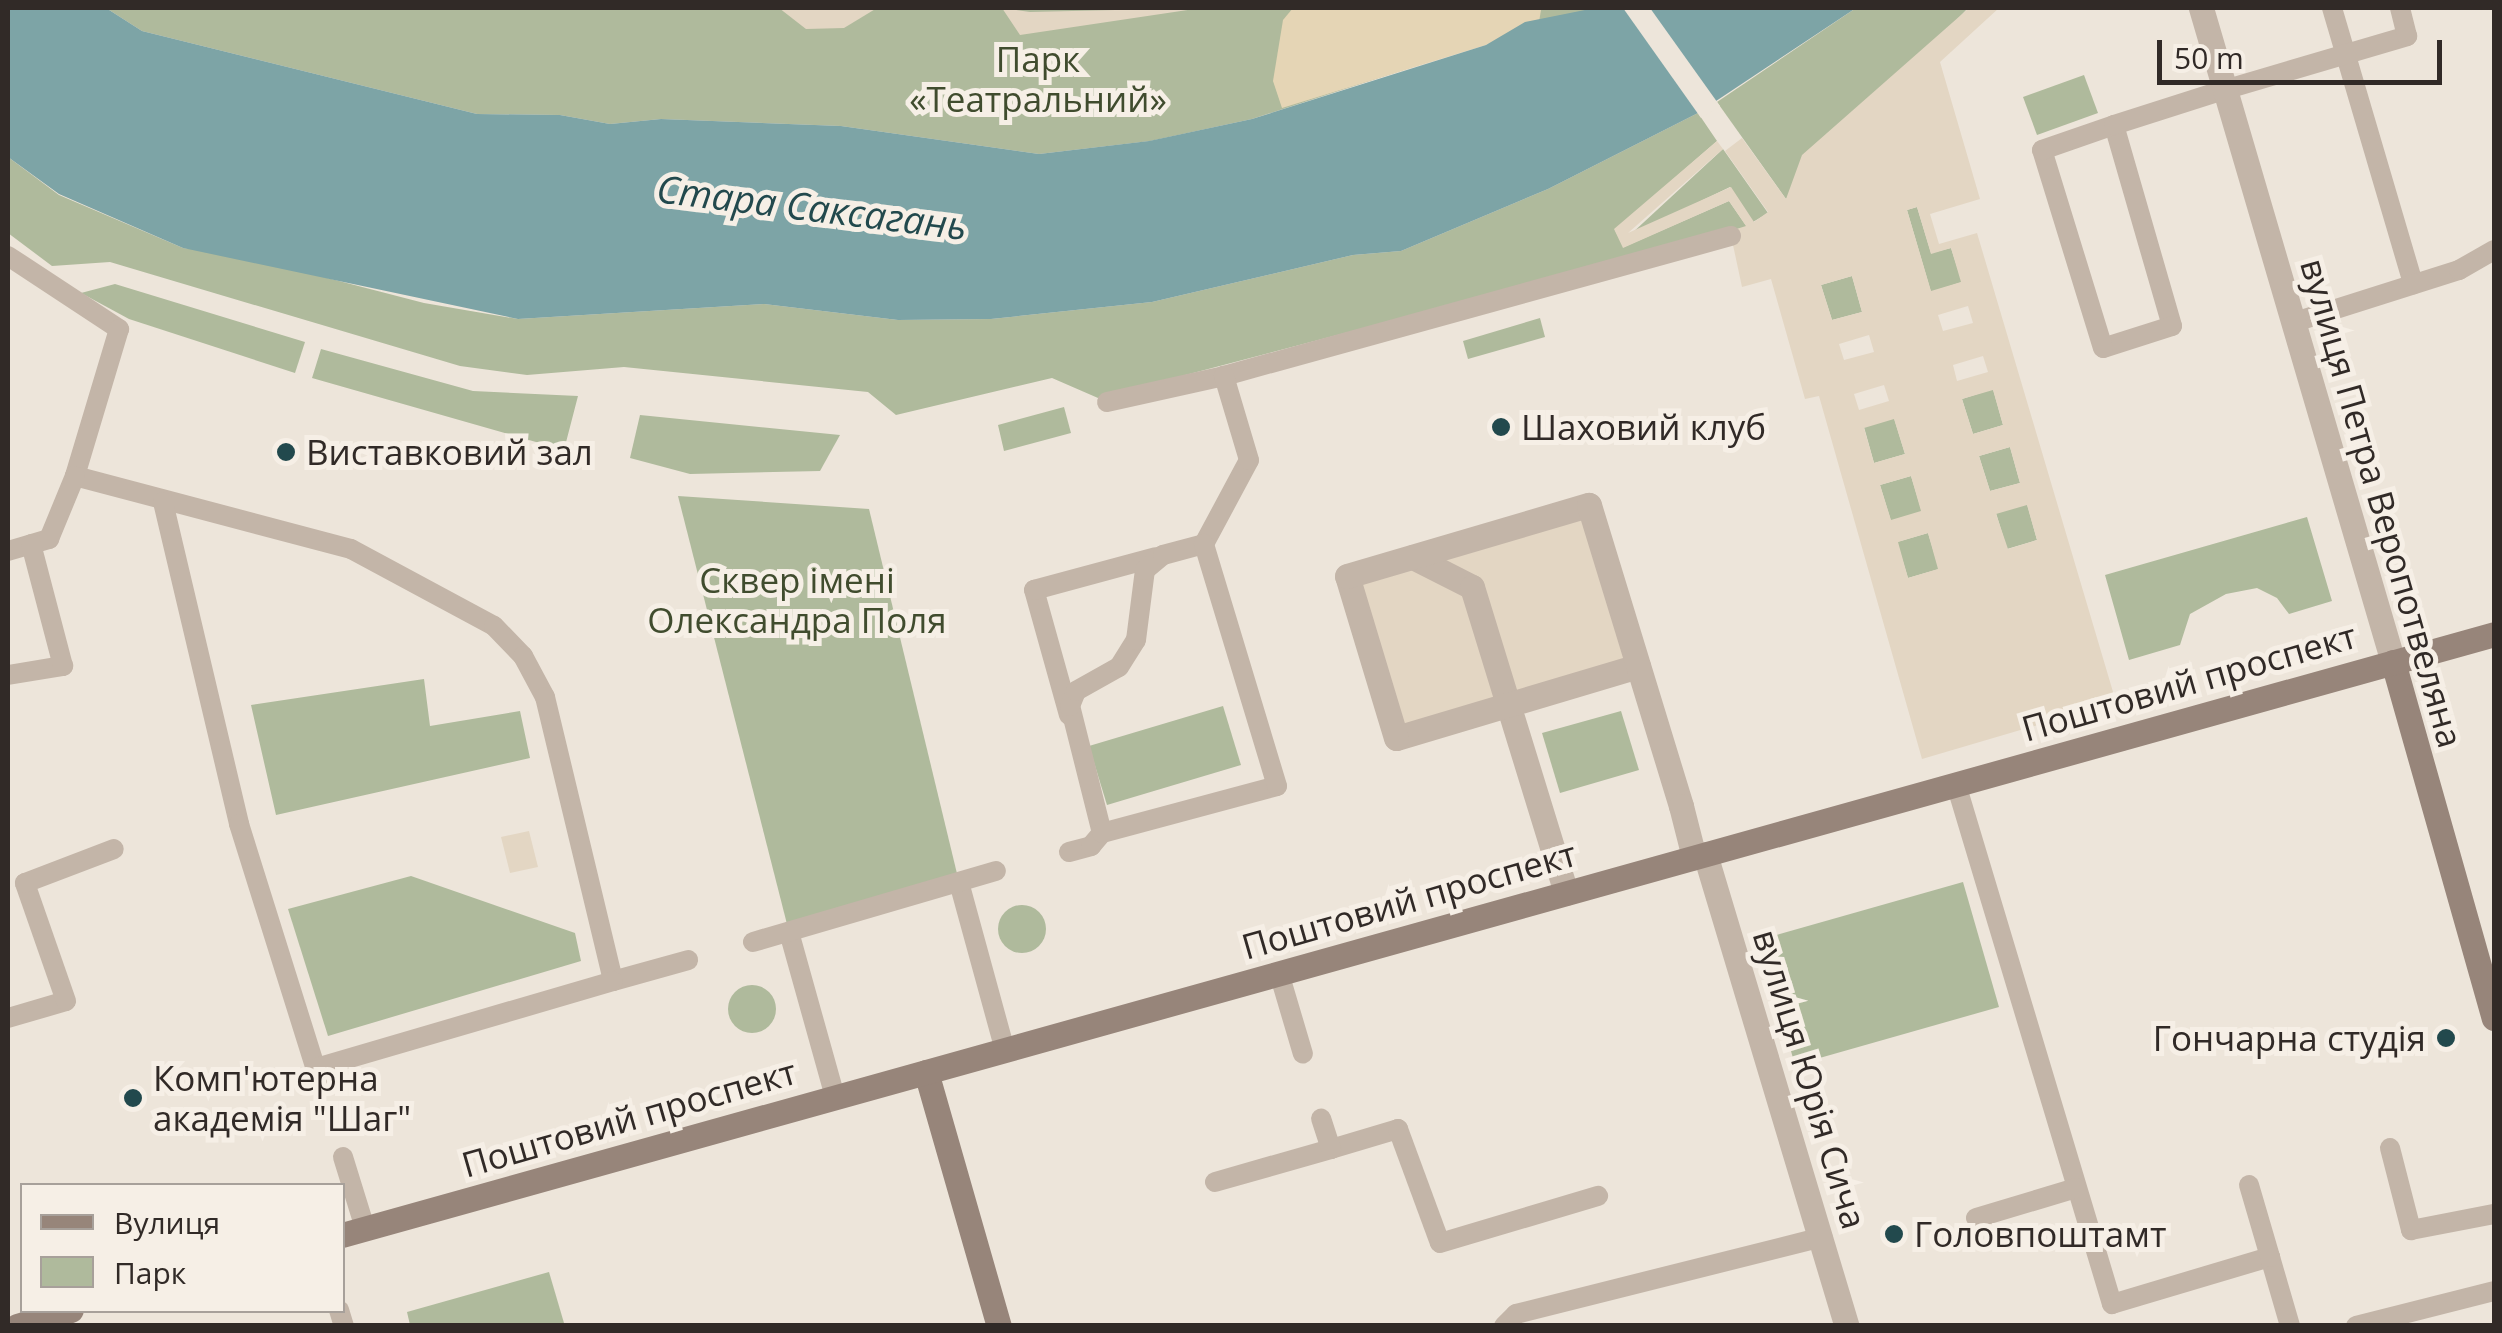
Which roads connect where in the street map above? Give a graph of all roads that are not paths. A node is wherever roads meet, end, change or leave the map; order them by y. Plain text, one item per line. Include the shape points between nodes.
1 (2201, 8) edge
2 (2332, 8) edge
3 (2400, 8) edge
4 (2345, 53) junction
5 (2224, 90) junction
6 (2114, 125) junction
7 (1731, 236) dead end
8 (2494, 250) edge
9 (8, 256) edge
10 (2414, 284) junction
11 (2295, 322) junction
12 (1224, 376) junction
13 (1106, 402) dead end
14 (75, 476) junction
15 (163, 502) junction
16 (32, 544) junction
17 (1204, 544) junction
18 (8, 551) edge
19 (1163, 555) junction
20 (1413, 557) junction
21 (2494, 634) edge
22 (2393, 662) junction
23 (1638, 666) junction
24 (8, 675) edge
25 (1507, 702) junction
26 (1069, 715) junction
27 (1956, 784) junction
28 (1102, 833) junction
29 (114, 850) dead end
30 (1069, 852) dead end
31 (1700, 855) junction
32 (996, 872) dead end
33 (960, 886) junction
34 (1566, 893) junction
35 (789, 932) junction
36 (753, 942) dead end
37 (688, 960) dead end
38 (1279, 973) junction
39 (614, 981) junction
40 (8, 1018) edge
41 (2494, 1018) edge
42 (1005, 1050) junction
43 (1303, 1054) dead end
44 (926, 1072) junction
45 (835, 1097) junction
46 (1321, 1118) dead end
47 (2390, 1148) dead end
48 (1331, 1149) junction
49 (343, 1156) dead end
50 (1216, 1182) dead end
51 (2249, 1185) dead end
52 (2076, 1188) junction
53 (1598, 1196) dead end
54 (2494, 1214) edge
55 (1976, 1218) dead end
56 (354, 1231) edge
57 (1822, 1237) junction
58 (2270, 1257) junction
59 (2494, 1291) edge
60 (61, 1313) edge
61 (18, 1326) edge
62 (1000, 1326) edge
63 (1504, 1326) edge
64 (1848, 1326) edge
65 (2290, 1326) edge
66 (2356, 1326) edge

1 - 5 street, вулиця Петра Веропотвеляна
2 - 4 lane
3 - 4 lane via 2407,36
4 - 5 lane
4 - 10 lane
5 - 6 lane
5 - 11 street, вулиця Петра Веропотвеляна
6 - 6 lane via 2172,326 2103,348 2042,150
7 - 12 lane
8 - 10 lane
9 - 14 lane via 119,329
10 - 11 lane
11 - 22 street, вулиця Петра Веропотвеляна
12 - 13 lane
12 - 17 lane via 1249,460
14 - 15 lane
14 - 16 lane via 57,528
15 - 39 lane via 351,549 464,606 523,656 545,697
15 - 39 lane via 239,824 318,1076
16 - 18 lane
16 - 24 lane via 63,666
17 - 19 lane
17 - 28 lane via 1277,786
19 - 26 lane via 1145,570 1136,640 1119,667 1076,691
19 - 26 lane via 1034,590
20 - 23 street, вулиця Юрія Сича via 1589,505
20 - 25 street via 1472,587
20 - 25 street via 1347,576 1396,738
21 - 22 street, Поштовий проспект
22 - 27 street, Поштовий проспект
22 - 41 street, вулиця Петра Веропотвеляна
23 - 25 street
23 - 31 street, вулиця Юрія Сича
25 - 34 street
26 - 28 lane
27 - 31 street, Поштовий проспект
27 - 52 lane
28 - 30 lane via 1091,846
29 - 40 lane via 25,883 66,1000
31 - 34 street, Поштовий проспект
31 - 57 street, вулиця Юрія Сича
32 - 33 lane
33 - 35 lane
33 - 42 lane
34 - 38 street, Поштовий проспект
35 - 36 lane
35 - 45 lane
37 - 39 lane
38 - 42 street, Поштовий проспект
38 - 43 lane
42 - 44 street, Поштовий проспект
44 - 45 street, Поштовий проспект
44 - 62 street
45 - 56 street, Поштовий проспект
46 - 48 lane
47 - 54 lane via 2411,1230
48 - 50 lane
48 - 53 lane via 1398,1129 1440,1244
49 - 56 lane
51 - 58 lane
52 - 55 lane
52 - 58 lane via 2112,1304
57 - 63 lane via 1516,1314
57 - 64 street, вулиця Юрія Сича
58 - 65 lane
59 - 66 lane
60 - 61 street

